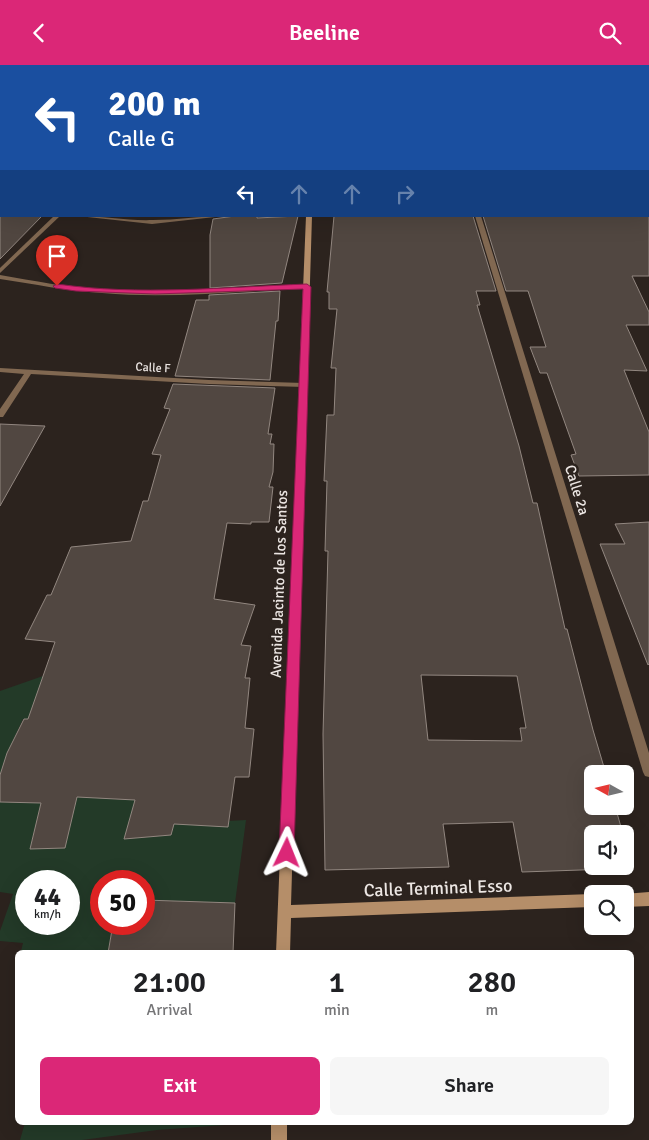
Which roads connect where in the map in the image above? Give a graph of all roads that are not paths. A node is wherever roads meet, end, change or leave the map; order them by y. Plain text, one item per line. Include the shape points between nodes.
1 (56, 217) edge
2 (92, 217) edge
3 (209, 217) edge
4 (309, 217) edge
5 (478, 217) edge
6 (0, 271) edge
7 (0, 277) edge
8 (307, 287) junction
9 (0, 370) edge
10 (29, 372) junction
11 (304, 385) junction
12 (0, 415) edge
13 (649, 772) edge
14 (649, 899) edge
15 (634, 900) edge
16 (584, 901) edge
17 (284, 912) junction
18 (284, 950) edge
19 (279, 1125) edge
20 (279, 1140) edge

1 - 6 street
2 - 3 street via 149,222
4 - 8 main road, Avenida Jacinto de los Santos
5 - 13 street, Calle 2a
7 - 8 street via 76,289 114,291
8 - 11 main road, Avenida Jacinto de los Santos
9 - 10 street, Calle F
10 - 11 street, Calle F
10 - 12 street
11 - 17 main road, Avenida Jacinto de los Santos
14 - 15 main road
16 - 17 main road, Calle Terminal Esso
17 - 18 main road, Avenida Jacinto de los Santos
19 - 20 main road

